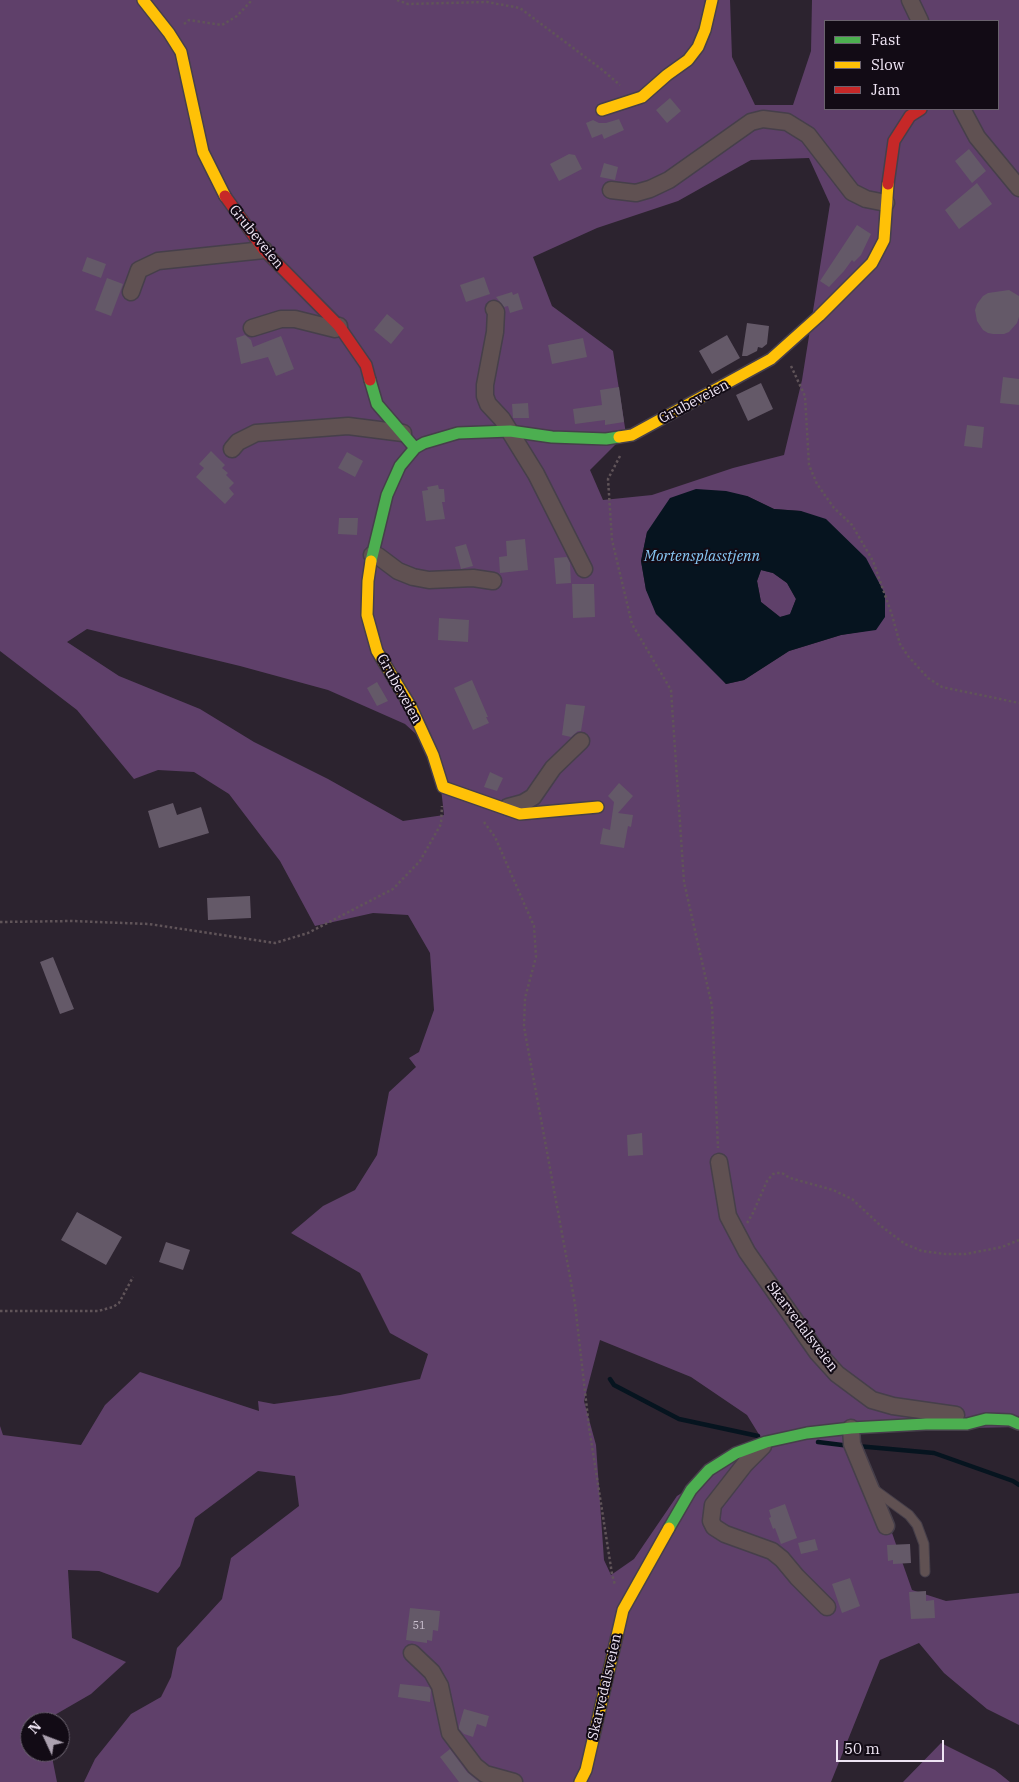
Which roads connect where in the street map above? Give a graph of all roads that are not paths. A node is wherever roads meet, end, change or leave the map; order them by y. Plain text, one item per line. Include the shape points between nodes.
1 (143, 0) edge
2 (712, 0) edge
3 (910, 0) edge
4 (920, 20) edge
5 (602, 110) dead end
6 (919, 110) edge
7 (963, 110) edge
8 (1019, 188) edge
9 (611, 190) dead end
10 (886, 203) junction
11 (264, 250) junction
12 (131, 292) dead end
13 (494, 309) dead end
14 (339, 326) junction
15 (252, 328) dead end
16 (510, 431) junction
17 (403, 433) junction
18 (415, 448) junction
19 (232, 449) dead end
20 (372, 555) junction
21 (584, 569) dead end
22 (493, 581) dead end
23 (581, 741) dead end
24 (598, 807) dead end
25 (503, 808) junction
26 (719, 1162) road end
27 (986, 1419) junction
28 (1019, 1424) edge
29 (850, 1428) junction
30 (766, 1442) junction
31 (868, 1485) junction
32 (886, 1526) dead end
33 (925, 1572) dead end
34 (827, 1607) dead end
35 (412, 1652) dead end
36 (514, 1782) edge
37 (580, 1782) edge

1 - 11 street, Grubeveien via 169,32 180,52 203,152 228,202
2 - 5 street via 705,30 694,54 648,92
3 - 4 street
6 - 10 street, Grubeveien via 910,116 894,141
7 - 8 street via 977,137
9 - 10 street via 636,192 650,189 669,180 750,122 763,118 787,122 808,135 852,192
10 - 16 street, Grubeveien via 884,240 872,263 771,360 632,435 552,437
11 - 12 street via 158,261 139,270
11 - 14 street, Grubeveien
13 - 16 street via 495,332 485,396
14 - 15 street via 336,329 282,319
14 - 17 street, Grubeveien via 366,365 377,404
16 - 18 street, Grubeveien via 458,433
16 - 21 street via 536,474
17 - 18 street, Grubeveien
17 - 19 street via 348,426 256,433
18 - 20 street, Grubeveien via 400,466 387,495
20 - 22 street via 413,577
20 - 25 street, Grubeveien via 367,615 377,651 411,708 433,755 443,787
23 - 25 street via 553,768 533,797
24 - 25 street via 520,814
26 - 27 street, Skarvedalsveien via 728,1216 747,1252 817,1352 837,1374 872,1400
27 - 28 street, Skarvedalsveien via 1010,1420
27 - 29 street, Skarvedalsveien via 967,1424
29 - 30 street, Skarvedalsveien
29 - 31 street via 852,1444
30 - 34 street via 713,1505 711,1521 725,1534 772,1551
30 - 37 street, Skarvedalsveien via 736,1453 708,1470 691,1490 623,1610 586,1770
31 - 32 street
31 - 33 lane via 909,1515 917,1525 924,1544
35 - 36 street via 432,1672 440,1686 450,1732 475,1766 485,1774

